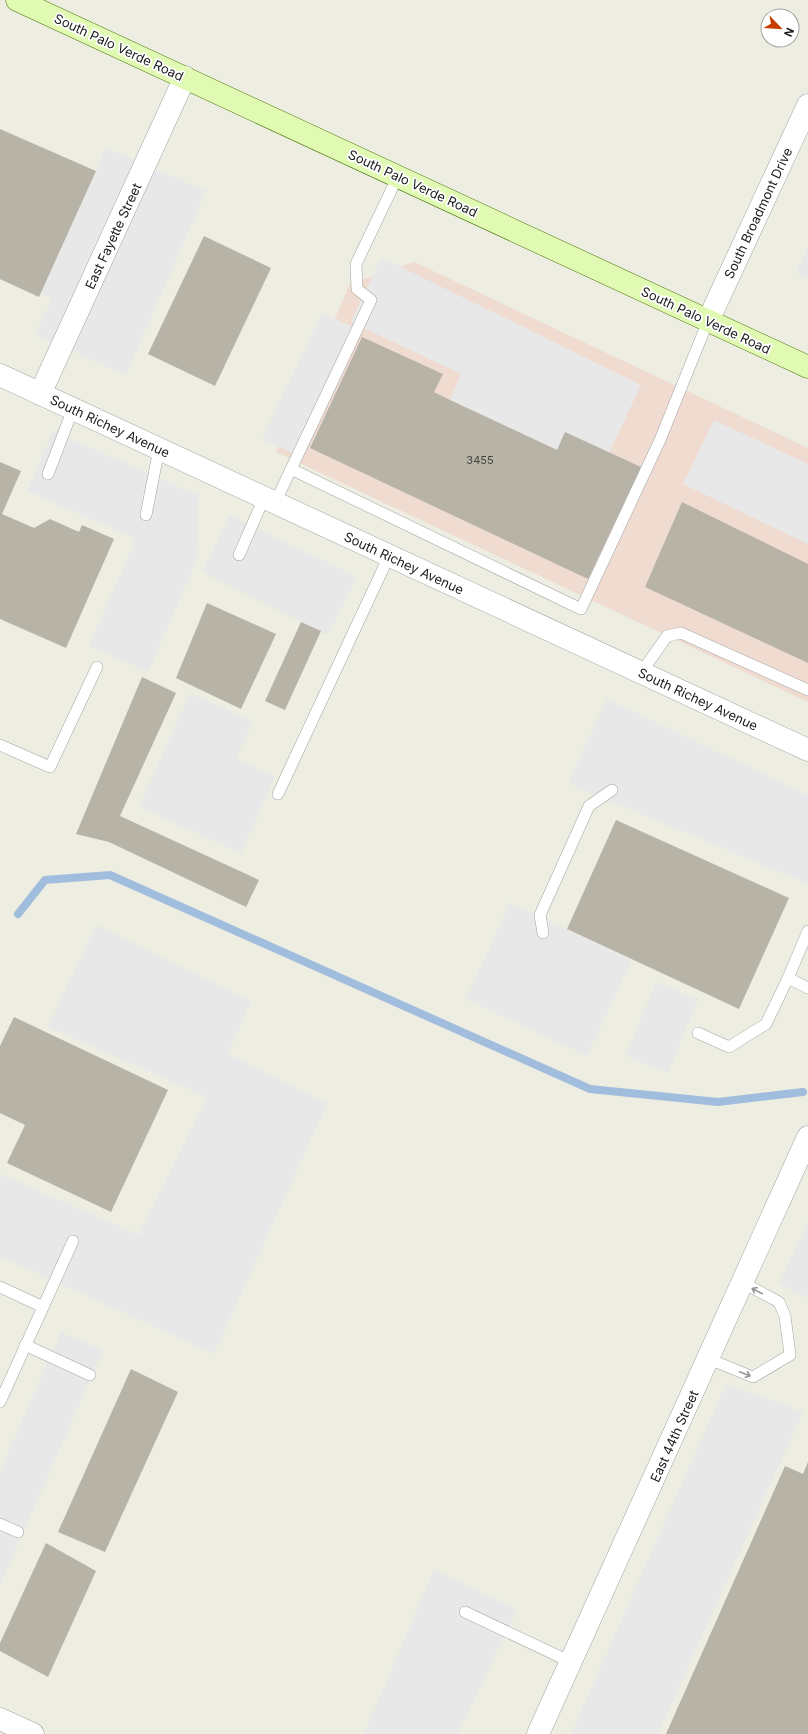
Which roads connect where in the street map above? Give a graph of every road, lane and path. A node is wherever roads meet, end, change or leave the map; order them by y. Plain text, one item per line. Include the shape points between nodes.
1 (17, 0) edge
2 (185, 77) junction
3 (808, 105) edge
4 (398, 176) junction
5 (708, 321) junction
6 (808, 367) edge
7 (0, 375) edge
8 (40, 394) junction
9 (73, 409) junction
10 (159, 449) junction
11 (291, 469) junction
12 (48, 474) dead end
13 (270, 500) junction
14 (146, 515) dead end
15 (239, 555) dead end
16 (389, 556) junction
17 (97, 667) dead end
18 (641, 673) junction
19 (808, 690) edge
20 (0, 745) edge
21 (808, 750) edge
22 (612, 790) dead end
23 (278, 794) dead end
24 (808, 931) edge
25 (544, 933) dead end
26 (788, 978) junction
27 (808, 988) edge
28 (698, 1033) dead end
29 (808, 1137) edge
30 (73, 1241) dead end
31 (743, 1283) junction
32 (0, 1287) edge
33 (43, 1307) junction
34 (25, 1345) junction
35 (709, 1359) junction
36 (90, 1376) dead end
37 (0, 1402) edge
38 (0, 1524) edge
39 (18, 1532) dead end
40 (466, 1612) dead end
41 (571, 1662) junction
42 (0, 1719) edge
43 (33, 1734) edge
44 (538, 1734) edge

1 - 2 main road, South Palo Verde Road
2 - 4 main road, South Palo Verde Road
2 - 8 street, East Fayette Street
3 - 5 street, South Broadmont Drive
4 - 5 main road, South Palo Verde Road
4 - 11 lane via 356,264 357,289 371,300
5 - 6 main road, South Palo Verde Road
5 - 11 lane via 660,440 581,609
7 - 8 street, South Richey Avenue
8 - 9 street, South Richey Avenue
9 - 10 street, South Richey Avenue
9 - 12 lane
10 - 13 street, South Richey Avenue
10 - 14 lane
11 - 13 lane
13 - 15 lane
13 - 16 street, South Richey Avenue
16 - 18 street, South Richey Avenue
16 - 23 lane
17 - 20 lane via 50,767
18 - 19 lane via 667,636 681,633
18 - 21 street, South Richey Avenue
22 - 25 lane via 589,806 540,915
24 - 26 lane
26 - 27 lane
26 - 28 lane via 766,1024 729,1047
29 - 31 street, East 44th Street
30 - 33 lane
31 - 35 street, East 44th Street
35 -> 31 lane via 753,1377 790,1355 785,1316 779,1302
32 - 33 lane
33 - 34 lane
34 - 36 lane
34 - 37 lane
35 - 41 street, East 44th Street
38 - 39 lane
40 - 41 lane
41 - 44 street, East 44th Street
42 - 43 street

